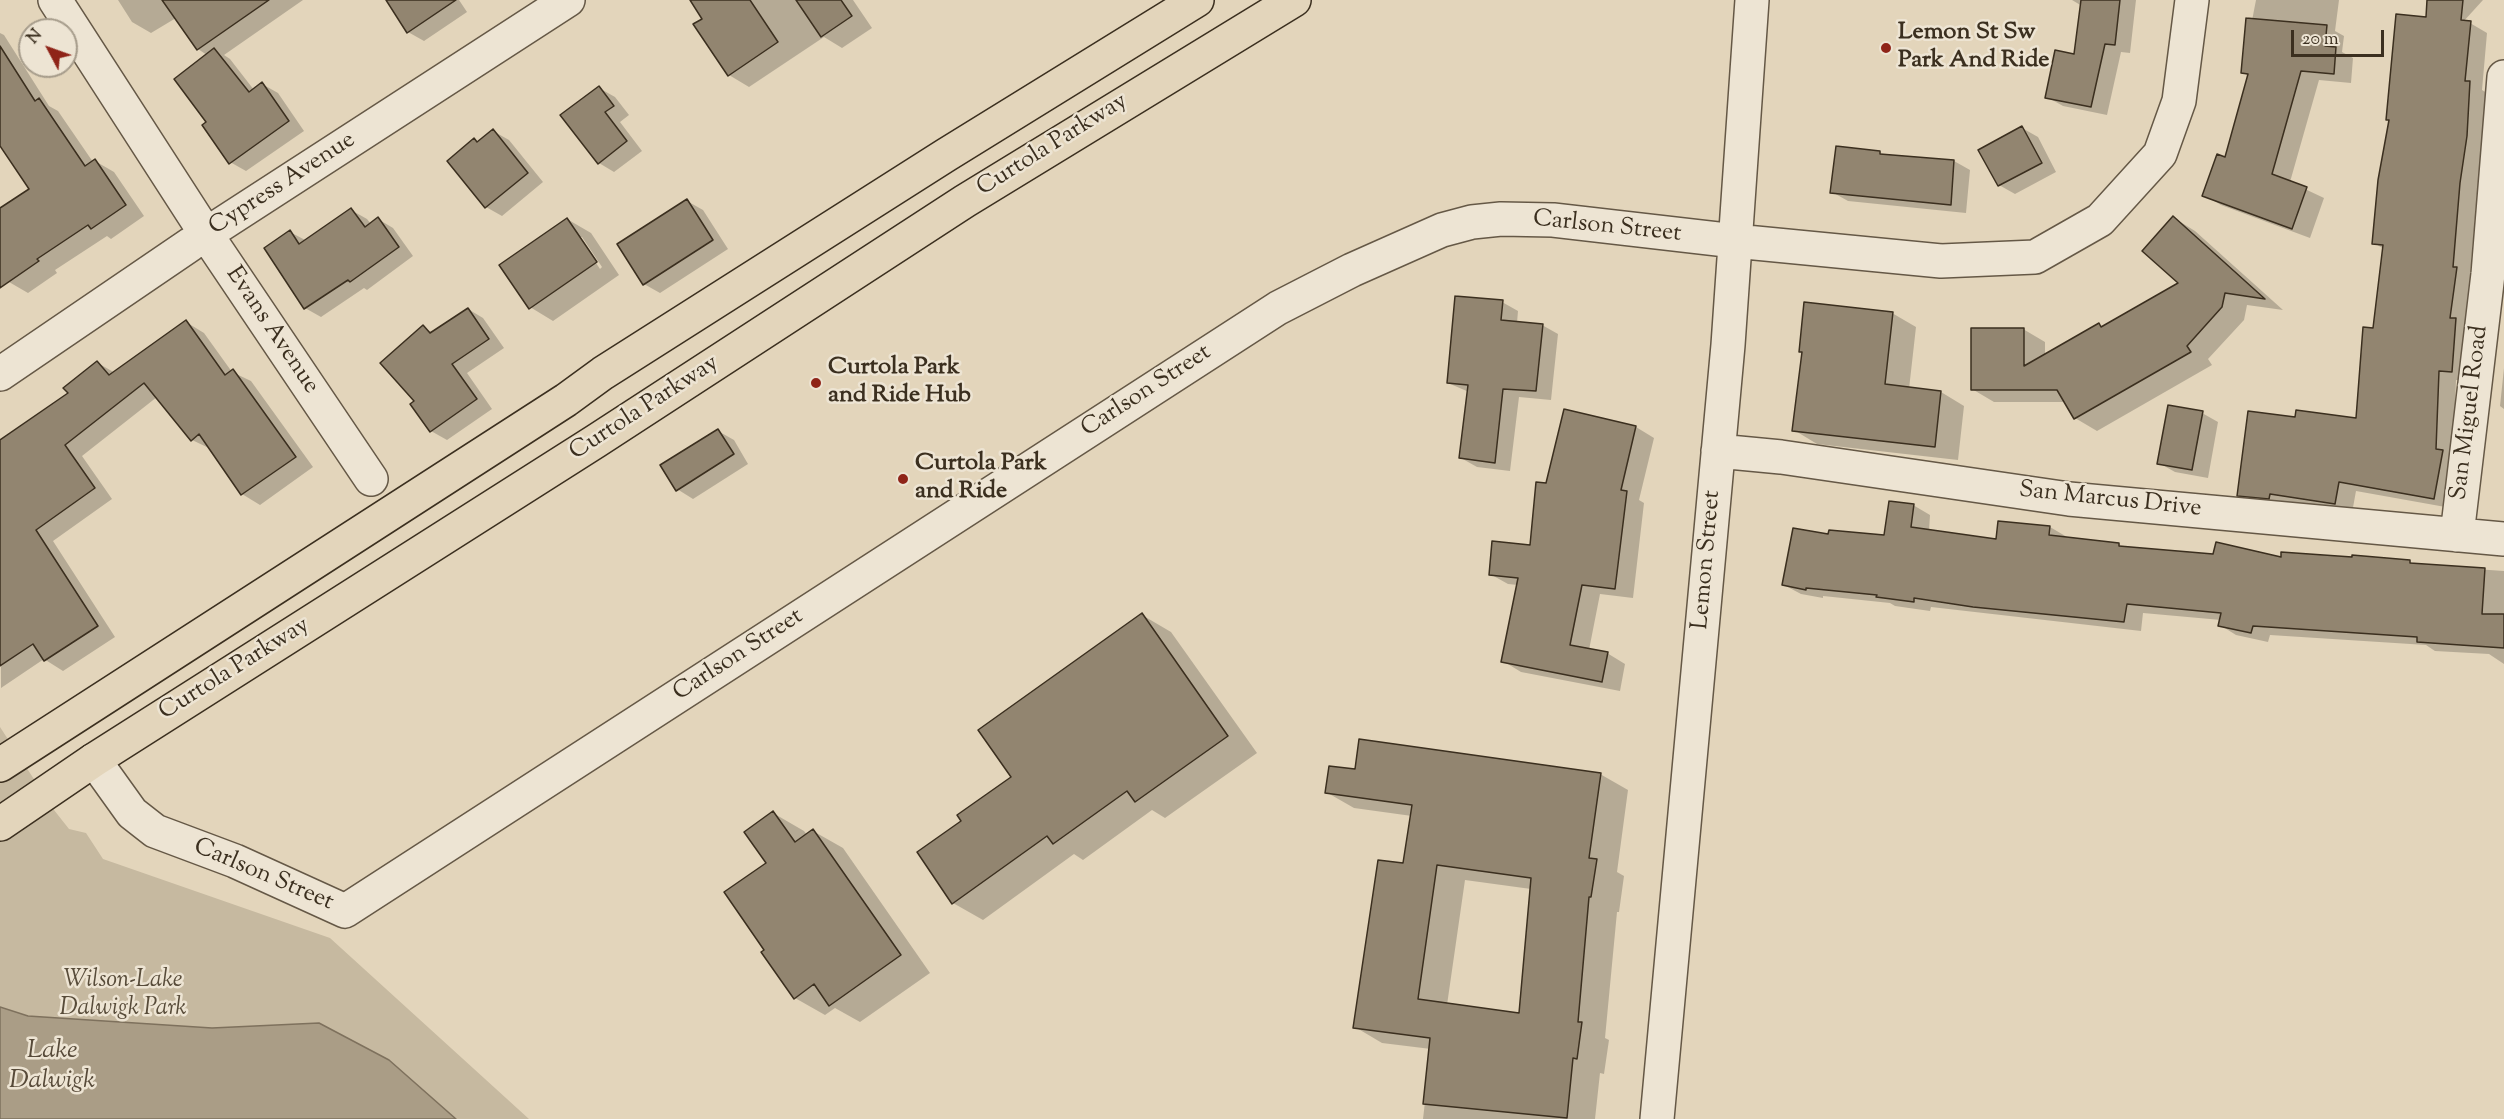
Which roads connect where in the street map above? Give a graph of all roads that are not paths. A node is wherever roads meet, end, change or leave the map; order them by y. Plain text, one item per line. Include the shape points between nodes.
1 (55, 0) edge
2 (568, 0) edge
3 (1197, 0) edge
4 (1294, 0) edge
5 (1752, 0) edge
6 (2192, 0) edge
7 (2504, 77) edge
8 (206, 234) junction
9 (1735, 242) junction
10 (2496, 275) edge
11 (0, 374) edge
12 (1718, 452) junction
13 (371, 480) dead end
14 (2457, 535) junction
15 (2504, 539) edge
16 (146, 670) junction
17 (94, 760) junction
18 (0, 765) edge
19 (0, 824) edge
20 (1657, 1119) edge

1 - 8 street, Evans Avenue
2 - 8 street, Cypress Avenue
3 - 16 main road, Curtola Parkway via 603,373
4 - 17 main road, Curtola Parkway via 974,195
5 - 9 street, Lemon Street
6 - 9 street, Carlson Street via 2179,101 2160,154 2100,220 2035,257 1941,261
7 - 10 street, San Miguel Road
8 - 11 street, Cypress Avenue
8 - 13 street, Evans Avenue
9 - 12 street, Lemon Street
9 - 17 street, Carlson Street via 1553,220 1472,222 1404,246 1310,291 1268,314 345,910 235,861 155,831 132,813
10 - 14 street, San Miguel Road
12 - 14 street, San Marcus Drive via 1781,457 2068,499
12 - 20 street, Lemon Street
14 - 15 street, San Marcus Drive
16 - 17 main road via 99,734
16 - 18 main road, Curtola Parkway
17 - 19 main road, Curtola Parkway

